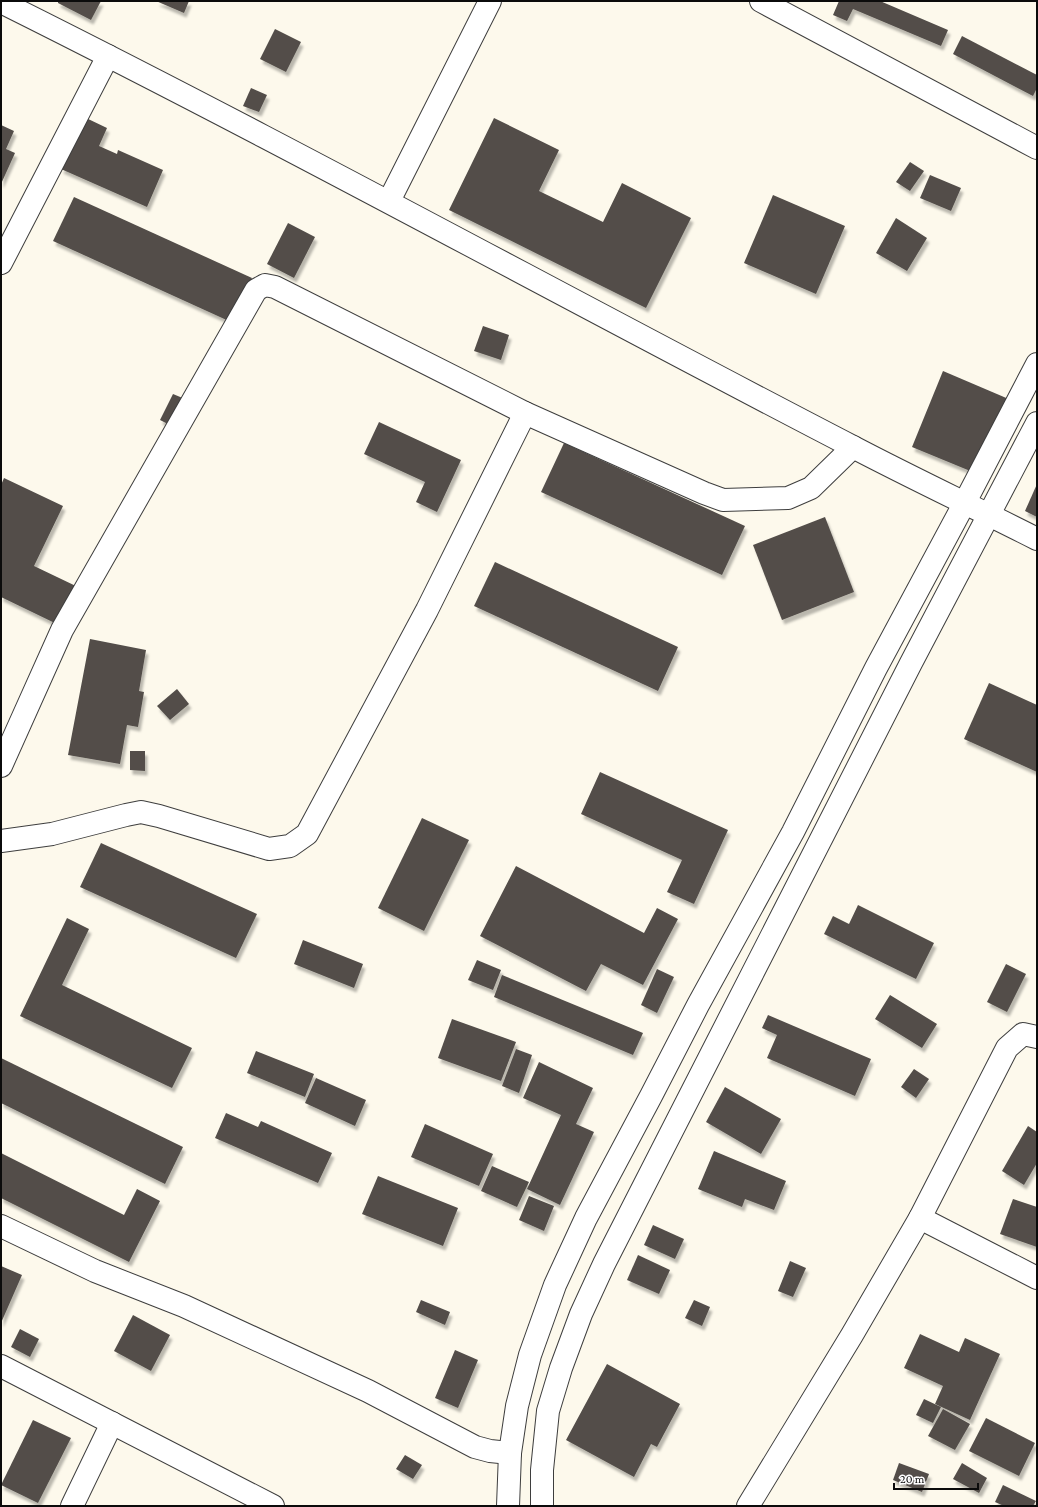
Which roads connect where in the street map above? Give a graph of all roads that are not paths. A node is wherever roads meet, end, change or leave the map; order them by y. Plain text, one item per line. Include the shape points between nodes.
1 (490, 1) edge
2 (761, 1) edge
3 (1, 2) edge
4 (108, 56) junction
5 (1037, 148) edge
6 (389, 201) junction
7 (1, 263) edge
8 (1037, 364) edge
9 (525, 413) junction
10 (1037, 423) edge
11 (853, 447) junction
12 (964, 504) junction
13 (990, 515) junction
14 (1037, 538) edge
15 (1, 766) edge
16 (1, 841) edge
17 (1037, 1037) edge
18 (920, 1218) junction
19 (1, 1226) edge
20 (1037, 1278) edge
21 (1, 1366) edge
22 (112, 1423) junction
23 (510, 1453) junction
24 (72, 1506) edge
25 (273, 1506) edge
26 (508, 1506) edge
27 (542, 1506) edge
28 (748, 1506) edge

1 - 6 street
2 - 5 street
3 - 4 street
4 - 6 street
4 - 7 street
6 - 11 street
8 - 12 street
9 - 11 street via 723,500 788,498 811,488
9 - 15 street via 275,288 265,285 256,290 62,630
9 - 16 street via 427,610 306,834 290,846 269,849 142,812 52,834
10 - 13 street
11 - 12 street
12 - 13 street
12 - 23 street via 876,668 793,832 694,1012 586,1218 555,1285 530,1355 517,1406
13 - 14 street
13 - 27 street via 911,663 604,1264 561,1368 548,1411 542,1470
17 - 18 street via 1023,1034 1007,1048
18 - 20 street
18 - 28 street
19 - 23 street via 95,1271 184,1306 354,1384 475,1447
21 - 22 street
22 - 24 street
22 - 25 street
23 - 26 street

